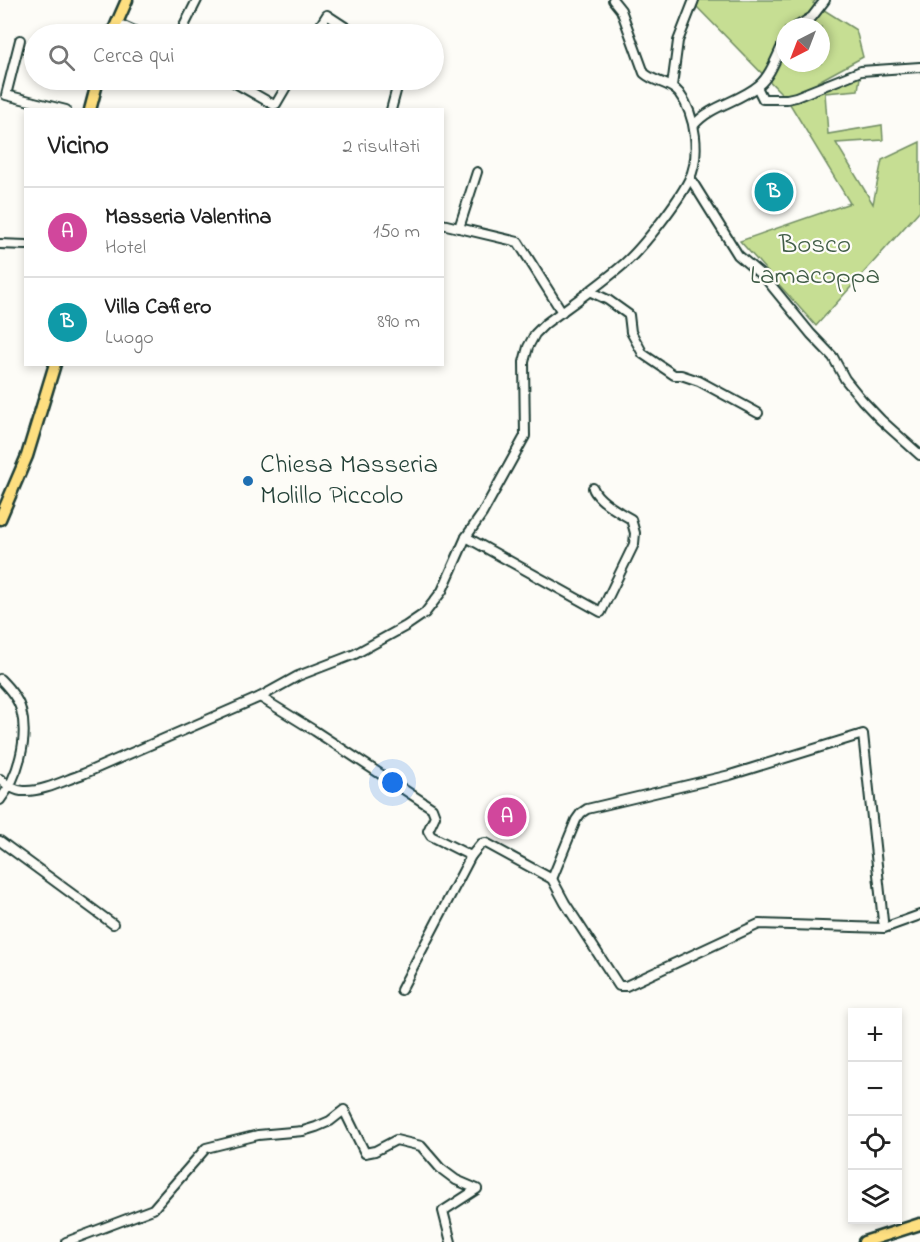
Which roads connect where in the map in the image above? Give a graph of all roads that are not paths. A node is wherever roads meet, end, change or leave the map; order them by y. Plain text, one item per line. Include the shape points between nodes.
1 (127, 0) edge
2 (197, 0) edge
3 (613, 0) edge
4 (694, 0) edge
5 (825, 0) edge
6 (810, 18) edge
7 (117, 23) edge
8 (185, 24) edge
9 (321, 24) edge
10 (341, 24) edge
11 (20, 40) dead end
12 (776, 57) edge
13 (920, 67) edge
14 (672, 86) junction
15 (757, 87) junction
16 (95, 90) edge
17 (248, 90) edge
18 (284, 90) edge
19 (396, 90) edge
20 (58, 108) edge
21 (91, 108) edge
22 (392, 108) edge
23 (694, 125) junction
24 (477, 172) dead end
25 (690, 178) junction
26 (444, 224) edge
27 (459, 228) junction
28 (0, 244) edge
29 (24, 245) edge
30 (589, 291) junction
31 (562, 312) junction
32 (54, 366) edge
33 (758, 413) dead end
34 (920, 455) edge
35 (593, 488) dead end
36 (0, 519) edge
37 (466, 537) junction
38 (0, 679) edge
39 (261, 697) junction
40 (0, 779) edge
41 (10, 787) junction
42 (0, 801) edge
43 (0, 841) edge
44 (471, 856) junction
45 (552, 879) junction
46 (920, 915) edge
47 (883, 921) dead end
48 (113, 924) dead end
49 (401, 990) dead end
50 (920, 1224) edge
51 (66, 1242) edge
52 (451, 1242) edge
53 (864, 1242) edge

1 - 7 main road
2 - 8 street
3 - 14 street via 621,10 644,73
4 - 14 street via 678,41
5 - 6 street
9 - 10 street via 327,15
11 - 20 street via 6,95
12 - 15 street
13 - 15 street via 861,71 787,99 763,99
14 - 23 street via 689,109
15 - 23 street via 702,116
16 - 21 main road
17 - 18 street via 274,105
19 - 22 street
23 - 25 street
24 - 27 street
25 - 30 street via 639,250
25 - 34 street via 738,255 766,279 833,357 862,400
26 - 27 street
27 - 31 street via 518,242
28 - 29 street
30 - 31 street
30 - 33 street via 628,315 631,332 643,354 674,375 699,381
31 - 37 street via 536,334 528,347 524,362 525,436
32 - 36 main road via 27,456
35 - 37 street via 596,495 631,519 635,533 634,544 602,612
37 - 39 street via 442,591 425,612 355,654 298,676
38 - 41 street via 12,691 23,723 19,760
39 - 41 street via 53,784 26,791
39 - 44 street via 432,808 435,816 429,834
40 - 41 street
41 - 42 street
43 - 48 street
44 - 45 street via 486,843
44 - 49 street
45 - 46 street via 619,986 665,969 759,924 884,928
45 - 47 street via 576,820 587,809 730,775 863,734
50 - 53 main road
51 - 52 street via 153,1209 206,1148 258,1135 303,1131 330,1121 344,1110 365,1153 396,1140 421,1146 440,1168 477,1189 443,1211

